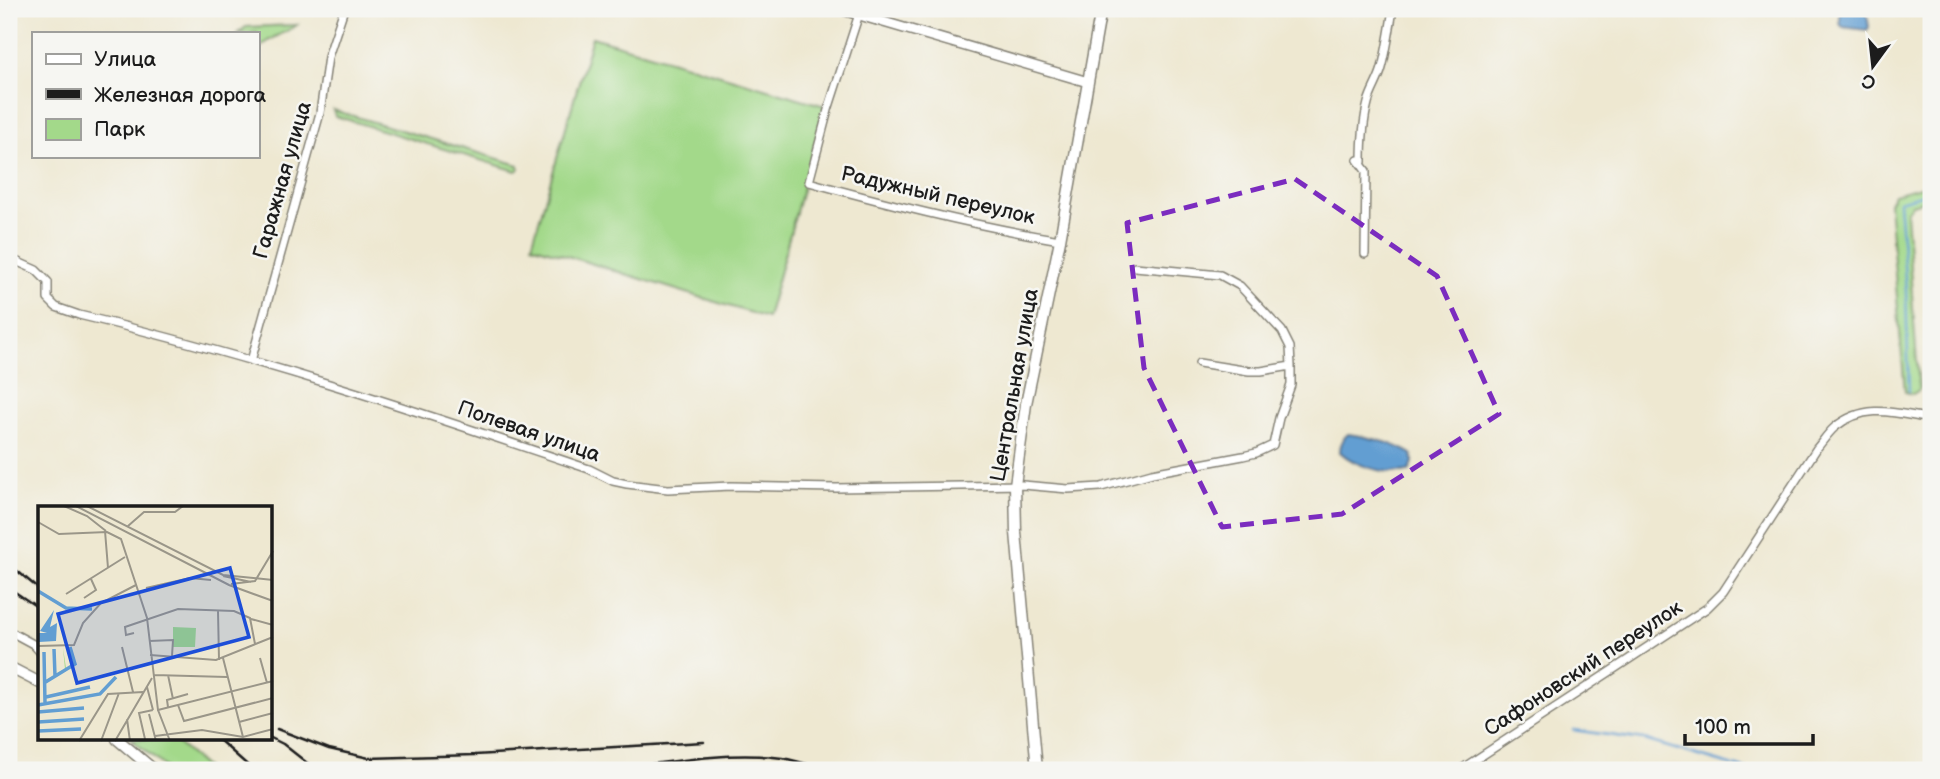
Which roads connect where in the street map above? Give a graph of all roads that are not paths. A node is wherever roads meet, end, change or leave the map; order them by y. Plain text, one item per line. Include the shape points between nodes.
1 (344, 9) edge
2 (839, 9) edge
3 (1101, 9) edge
4 (1393, 9) edge
5 (859, 14) junction
6 (1088, 82) junction
7 (1060, 240) junction
8 (1365, 254) dead end
9 (9, 258) edge
10 (1135, 267) dead end
11 (251, 361) junction
12 (1199, 363) dead end
13 (1291, 366) junction
14 (1931, 419) edge
15 (1015, 485) junction
16 (9, 631) edge
17 (38, 650) edge
18 (9, 667) edge
19 (38, 682) edge
20 (118, 740) edge
21 (154, 770) edge
22 (1037, 770) edge
23 (1460, 770) edge

1 - 11 street, Гаражная улица
2 - 5 street
3 - 6 main road, Центральная улица
4 - 8 street via 1383,65 1367,107 1362,162 1358,160 1366,171
5 - 6 street
5 - 7 street, Радужный переулок via 809,183
6 - 7 main road, Центральная улица
7 - 15 main road, Центральная улица via 1026,404
9 - 11 street, Полевая улица via 37,270 48,282 48,299 56,307
10 - 13 street via 1230,279 1282,331 1290,347
11 - 15 street, Полевая улица via 384,400 627,484 668,489
12 - 13 street via 1249,371
13 - 15 street, Полевая улица via 1291,385 1273,445 1256,453 1101,487
14 - 23 street, Сафоновский переулок via 1865,411 1834,428 1723,592 1706,608
15 - 22 main road, Центральная улица
16 - 17 street
18 - 19 main road
20 - 21 main road

